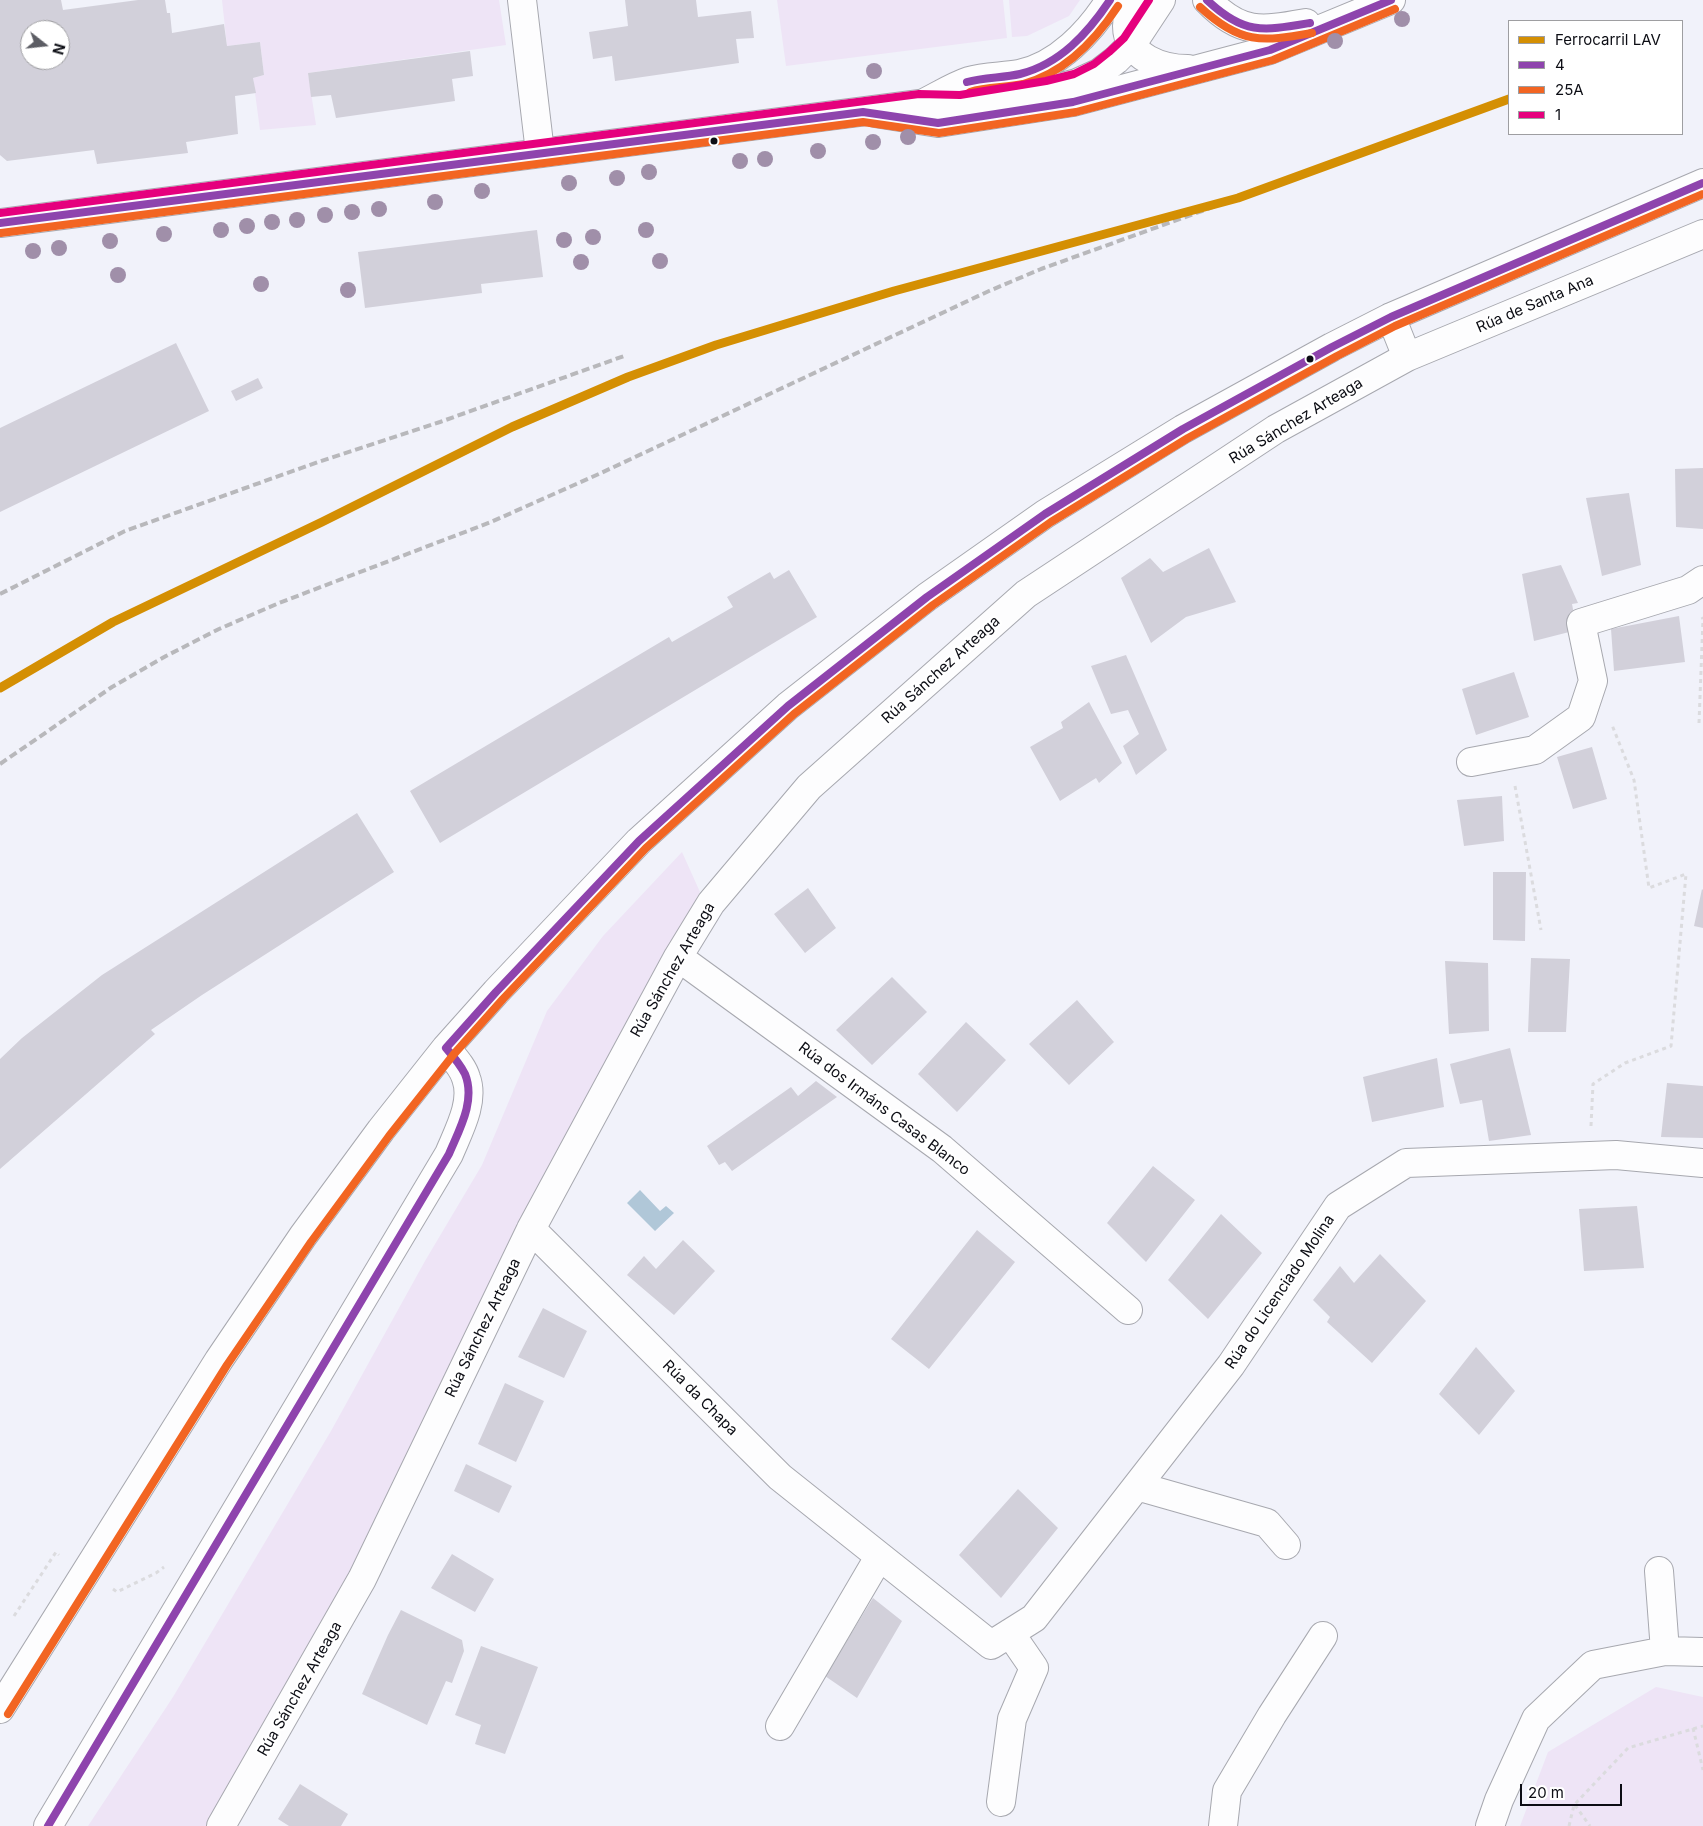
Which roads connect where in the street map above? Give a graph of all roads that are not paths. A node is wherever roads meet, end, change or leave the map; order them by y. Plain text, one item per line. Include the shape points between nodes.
1 (522, 0) edge
2 (1110, 0) edge
3 (1135, 0) edge
4 (1161, 0) edge
5 (1207, 0) edge
6 (1391, 0) edge
7 (1352, 15) junction
8 (1132, 44) junction
9 (1192, 70) junction
10 (920, 104) junction
11 (863, 112) junction
12 (540, 152) junction
13 (1703, 183) edge
14 (0, 223) edge
15 (1703, 234) edge
16 (1391, 317) junction
17 (1407, 358) junction
18 (1695, 585) edge
19 (1470, 762) dead end
20 (678, 957) junction
21 (446, 1048) junction
22 (1703, 1162) edge
23 (531, 1229) junction
24 (1128, 1310) dead end
25 (1137, 1486) junction
26 (1286, 1545) dead end
27 (880, 1557) junction
28 (1659, 1571) dead end
29 (1323, 1636) dead end
30 (1001, 1639) junction
31 (1666, 1651) junction
32 (1703, 1652) edge
33 (0, 1709) edge
34 (780, 1726) dead end
35 (1001, 1802) dead end
36 (48, 1826) edge
37 (221, 1826) edge
38 (1223, 1826) edge
39 (1490, 1826) edge

1 - 12 street
2 - 10 street via 1083,36 1039,67 1021,74 969,81
3 - 8 street via 1127,25
4 - 8 street
5 - 7 street via 1237,24 1254,29
6 - 7 street
7 - 9 street via 1270,50
8 - 9 street via 1139,53 1159,65
8 - 10 street via 1099,73 1048,91 960,105
9 - 11 street via 1073,102 938,123
10 - 11 street
11 - 12 street
12 - 14 street
13 - 16 street
15 - 17 street, Rúa de Santa Ana
16 - 17 street
16 - 21 street via 1183,429 1045,514 927,597 788,706 640,841
17 - 20 street, Rúa Sánchez Arteaga via 1276,429 1026,594 809,787 710,903
18 - 19 street via 1581,623 1593,681 1581,718 1535,750
20 - 23 street, Rúa Sánchez Arteaga
20 - 24 street, Rúa dos Irmáns Casas Blanco via 942,1149
21 - 33 street via 320,1213 219,1360
21 - 36 street via 466,1076 469,1090 462,1122 449,1154
22 - 25 street, Rúa do Licenciado Molina via 1616,1155 1406,1164 1338,1206 1230,1365
23 - 27 street, Rúa da Chapa via 780,1477
23 - 37 street, Rúa Sánchez Arteaga via 362,1579
25 - 26 street via 1267,1523
25 - 30 street, Rúa do Licenciado Molina via 1034,1618
27 - 30 street, Rúa da Chapa
27 - 34 street
28 - 31 street
29 - 38 street via 1227,1791
30 - 35 street, Rúa da Chapa via 1034,1668 1012,1719
31 - 32 street
31 - 39 street via 1593,1665 1536,1719

